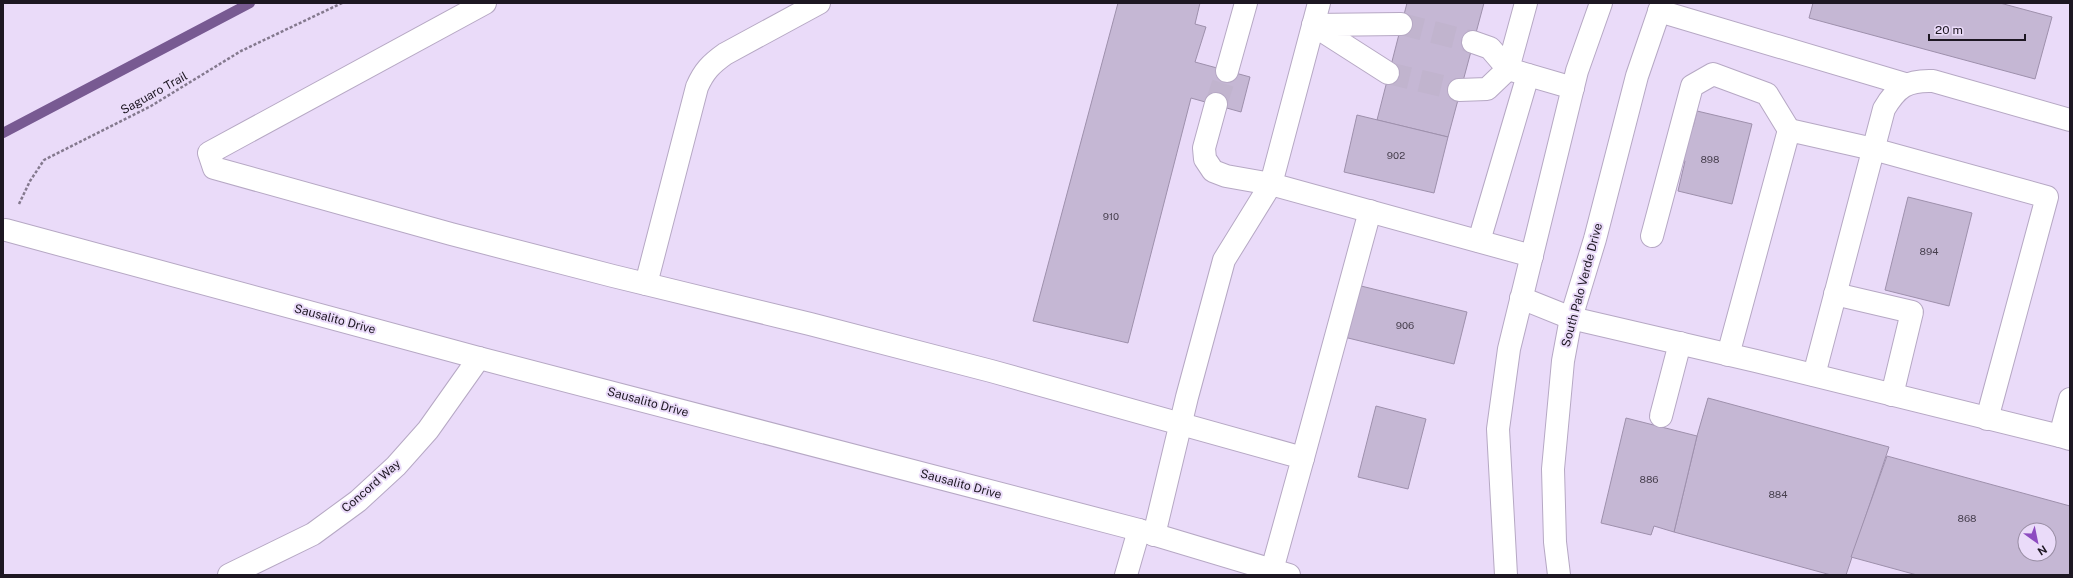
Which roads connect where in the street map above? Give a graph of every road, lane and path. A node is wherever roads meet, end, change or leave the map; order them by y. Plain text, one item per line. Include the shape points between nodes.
1 (342, 3) edge
2 (485, 3) edge
3 (819, 3) edge
4 (1246, 3) edge
5 (1319, 3) edge
6 (1526, 3) edge
7 (1601, 3) edge
8 (1661, 7) edge
9 (1401, 24) tunnel mouth
10 (1313, 25) junction
11 (1473, 42) tunnel mouth
12 (1227, 71) tunnel mouth
13 (1518, 72) junction
14 (1388, 73) tunnel mouth
15 (1905, 84) junction
16 (1573, 88) junction
17 (1459, 90) tunnel mouth
18 (1216, 104) tunnel mouth
19 (2070, 120) edge
20 (1789, 130) junction
21 (1873, 149) junction
22 (1271, 184) junction
23 (1370, 211) junction
24 (6, 230) joint
25 (1652, 236) dead end
26 (1479, 241) junction
27 (1532, 256) junction
28 (646, 284) junction
29 (1835, 294) junction
30 (1521, 298) junction
31 (1571, 318) junction
32 (1680, 343) junction
33 (1728, 354) junction
34 (479, 358) junction
35 (1814, 375) junction
36 (1892, 395) junction
37 (2070, 399) edge
38 (1661, 416) dead end
39 (1987, 419) junction
40 (1181, 424) junction
41 (2065, 438) edge
42 (1303, 458) junction
43 (1147, 532) junction
44 (1280, 573) edge
45 (230, 575) edge
46 (1126, 575) edge
47 (1506, 575) edge
48 (1559, 575) edge

1 - 24 path, Saguaro Trail via 241,51 151,106 44,160 30,181
2 - 28 street via 209,153 214,168 451,234
3 - 28 street via 725,54 710,64 702,74
4 - 12 street
5 - 10 street
6 - 13 street
7 - 16 street
8 - 15 street
8 - 31 street, South Palo Verde Drive via 1637,76
9 - 10 street
10 - 14 street
10 - 22 street
11 - 13 street via 1490,48
13 - 16 street
13 - 17 street via 1486,89
13 - 26 street
15 - 19 street via 1919,80 1933,81
15 - 21 street via 1892,95 1884,109
16 - 27 street
18 - 22 street via 1204,148 1205,159 1213,171 1226,176
20 - 21 street
20 - 25 street via 1767,94 1713,74 1692,86
20 - 33 street
21 - 29 street
21 - 39 street via 2047,197
22 - 23 street
22 - 40 street via 1224,260
23 - 26 street
23 - 42 street
24 - 34 street, Sausalito Drive
26 - 27 street
27 - 30 street
28 - 40 street via 984,369
29 - 35 street
29 - 36 street via 1912,312
30 - 31 street
30 - 47 street via 1509,349 1498,429
31 - 32 street
31 - 48 street, South Palo Verde Drive via 1563,360 1553,469 1555,542
32 - 33 street
32 - 38 street
33 - 35 street
34 - 43 street, Sausalito Drive
34 - 45 street, Concord Way via 428,430 396,466 358,501 313,534
35 - 36 street
36 - 39 street
37 - 41 street
39 - 41 street
40 - 42 street
40 - 43 street
42 - 44 street
43 - 44 street, Sausalito Drive
43 - 46 street

